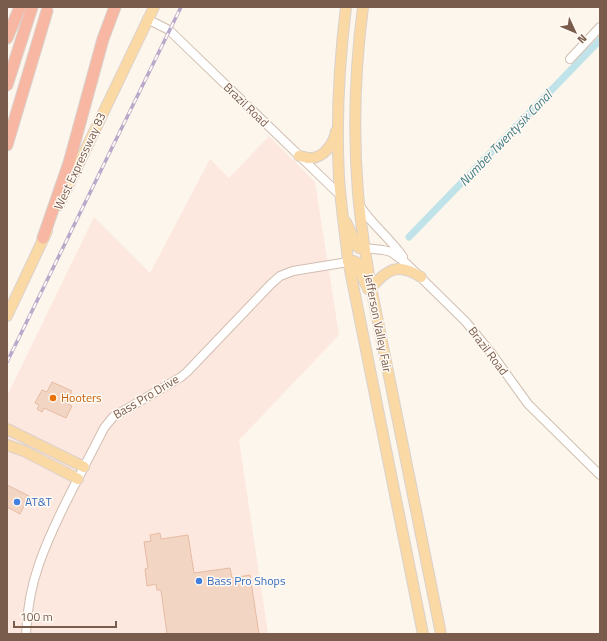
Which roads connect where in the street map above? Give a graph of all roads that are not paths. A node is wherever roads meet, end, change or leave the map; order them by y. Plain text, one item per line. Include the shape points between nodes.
1 (20, 7) edge
2 (32, 7) edge
3 (115, 7) edge
4 (154, 7) edge
5 (346, 7) edge
6 (363, 7) edge
7 (48, 9) edge
8 (148, 19) junction
9 (600, 27) edge
10 (7, 38) edge
11 (570, 59) dead end
12 (7, 84) edge
13 (338, 119) junction
14 (7, 121) edge
15 (7, 145) edge
16 (300, 156) junction
17 (341, 196) junction
18 (360, 206) junction
19 (342, 211) junction
20 (43, 238) junction
21 (364, 248) junction
22 (348, 262) junction
23 (406, 263) junction
24 (421, 277) junction
25 (371, 288) junction
26 (374, 300) junction
27 (7, 316) edge
28 (7, 429) edge
29 (7, 445) edge
30 (84, 467) junction
31 (600, 474) edge
32 (78, 479) junction
33 (26, 634) edge
34 (423, 634) edge
35 (441, 634) edge

1 - 10 highway
2 - 12 highway
3 - 20 highway via 103,39 69,164
4 - 8 main road, West Expressway 83
5 - 13 main road
6 - 18 main road, Jefferson Valley Fair via 356,99
7 - 14 highway
7 - 15 highway
8 - 16 street, Brazil Road via 169,30
8 - 20 main road, West Expressway 83
9 - 11 street
13 - 16 main road via 335,135 328,149 316,157
13 - 17 main road
16 - 17 street, Brazil Road
17 - 19 main road
18 - 21 main road, Jefferson Valley Fair
18 - 23 street
19 - 21 main road via 355,245
19 - 22 main road
20 - 27 main road, West Expressway 83
21 - 23 street, Brazil Road via 383,250
21 - 25 main road, Jefferson Valley Fair
22 - 26 main road via 358,263
22 - 30 street, Bass Pro Drive via 293,271 280,276 187,372 112,417
22 - 34 main road
23 - 24 street, Brazil Road
24 - 25 main road via 407,269 395,269 384,275
24 - 31 street, Brazil Road via 479,337 528,404
25 - 26 main road, Jefferson Valley Fair
26 - 35 main road, Jefferson Valley Fair
28 - 30 main road
29 - 32 main road
30 - 32 street, Bass Pro Drive
32 - 33 street, Bass Pro Drive via 38,565

